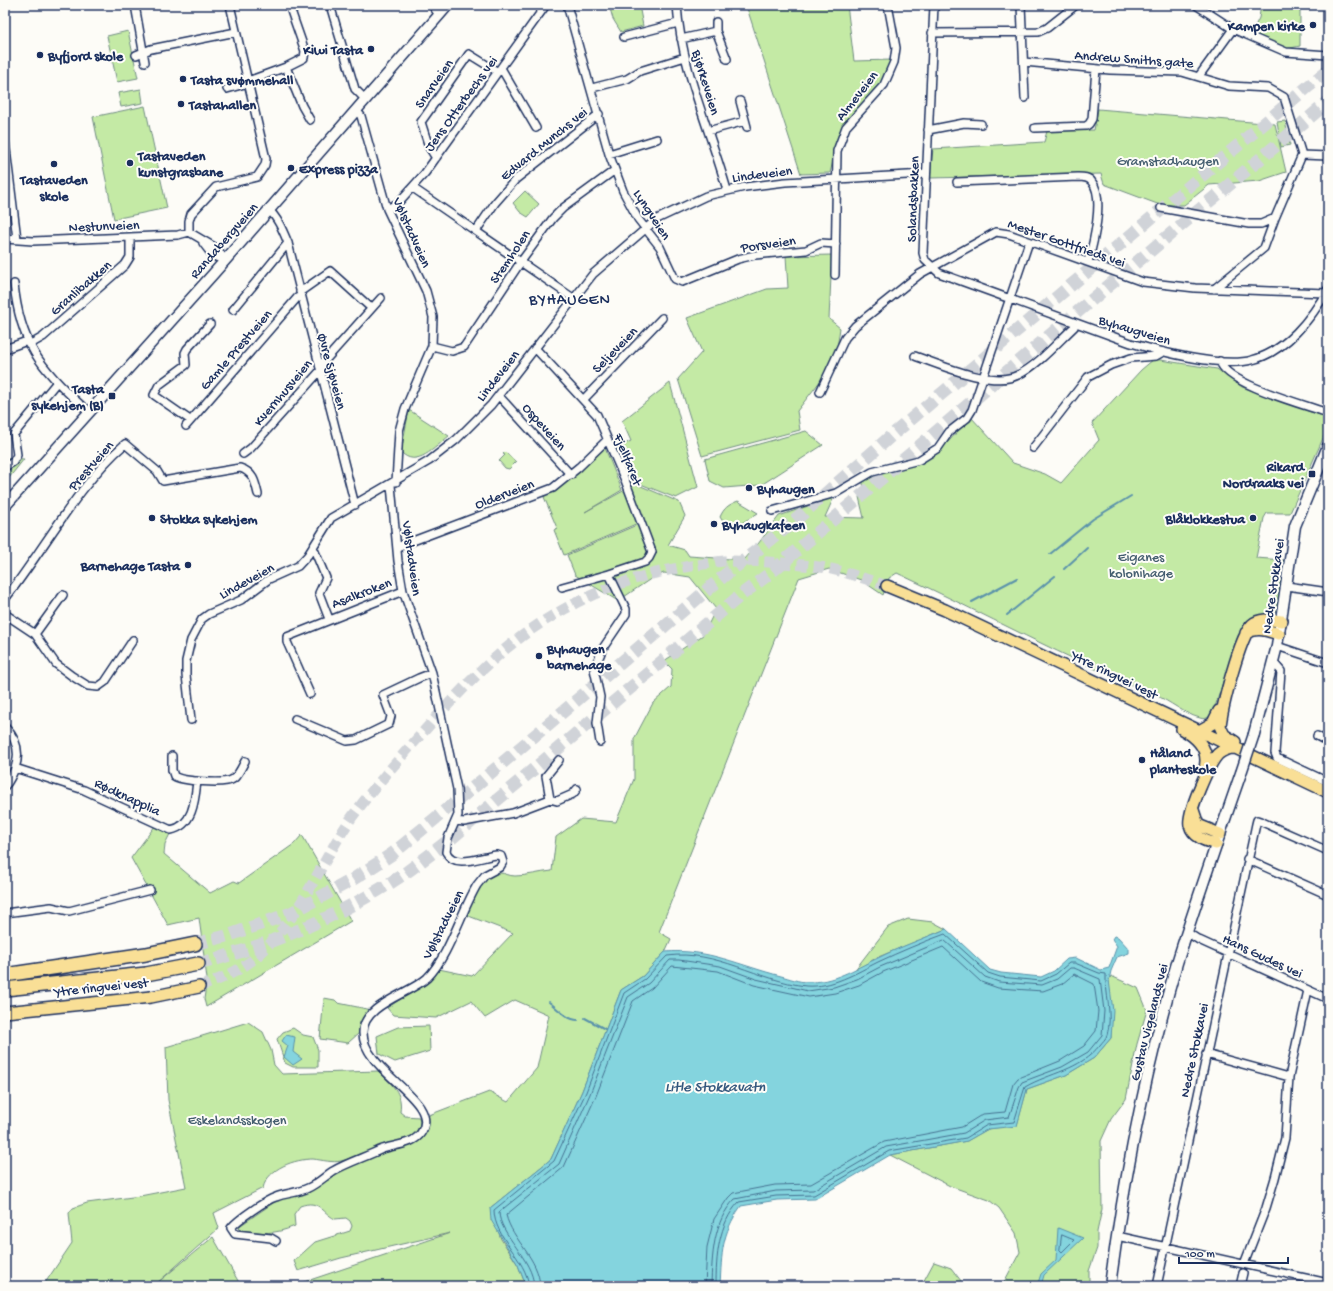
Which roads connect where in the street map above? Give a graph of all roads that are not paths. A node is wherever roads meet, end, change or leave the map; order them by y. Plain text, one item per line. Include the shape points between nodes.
1 (135, 5) edge
2 (230, 5) edge
3 (290, 5) edge
4 (330, 5) edge
5 (432, 5) edge
6 (448, 5) edge
7 (546, 5) edge
8 (567, 5) edge
9 (677, 5) edge
10 (888, 5) edge
11 (934, 5) edge
12 (1022, 5) edge
13 (1076, 5) edge
14 (1196, 5) edge
15 (439, 15) junction
16 (716, 22) dead end
17 (678, 23) junction
18 (1233, 29) junction
19 (716, 31) junction
20 (236, 32) junction
21 (1022, 32) junction
22 (932, 33) junction
23 (624, 37) dead end
24 (681, 39) junction
25 (140, 54) junction
26 (1328, 55) edge
27 (685, 57) junction
28 (726, 59) dead end
29 (145, 62) dead end
30 (1024, 62) junction
31 (286, 67) junction
32 (1096, 69) junction
33 (500, 70) junction
34 (1199, 76) junction
35 (248, 82) junction
36 (592, 88) junction
37 (226, 89) dead end
38 (1026, 98) dead end
39 (365, 99) junction
40 (740, 101) dead end
41 (356, 110) junction
42 (599, 114) junction
43 (310, 120) dead end
44 (981, 124) dead end
45 (536, 128) dead end
46 (1035, 128) dead end
47 (928, 130) junction
48 (708, 131) junction
49 (657, 139) dead end
50 (5, 141) edge
51 (610, 154) junction
52 (1302, 155) junction
53 (1328, 156) edge
54 (436, 158) junction
55 (615, 170) junction
56 (925, 174) junction
57 (836, 179) junction
58 (957, 182) dead end
59 (414, 188) junction
60 (727, 190) junction
61 (1161, 208) dead end
62 (268, 209) junction
63 (387, 209) junction
64 (1275, 218) junction
65 (646, 228) junction
66 (476, 231) junction
67 (189, 232) junction
68 (130, 238) junction
69 (5, 239) edge
70 (17, 239) junction
71 (1030, 242) junction
72 (288, 243) junction
73 (836, 244) junction
74 (224, 260) junction
75 (1088, 262) junction
76 (520, 263) junction
77 (931, 267) junction
78 (835, 275) dead end
79 (682, 282) joint
80 (14, 284) dead end
81 (1214, 289) junction
82 (1327, 291) edge
83 (301, 294) junction
84 (381, 298) dead end
85 (573, 298) junction
86 (1009, 299) junction
87 (371, 308) junction
88 (233, 310) dead end
89 (662, 318) dead end
90 (1075, 323) junction
91 (210, 324) dead end
92 (28, 343) junction
93 (432, 346) junction
94 (535, 348) junction
95 (5, 349) edge
96 (1163, 352) junction
97 (914, 356) dead end
98 (1220, 361) junction
99 (320, 371) junction
100 (982, 378) junction
101 (56, 382) junction
102 (820, 392) dead end
103 (499, 396) junction
104 (584, 399) junction
105 (83, 407) dead end
106 (1328, 413) edge
107 (607, 440) junction
108 (1033, 448) dead end
109 (1327, 449) edge
110 (243, 454) dead end
111 (5, 467) edge
112 (571, 474) junction
113 (393, 483) junction
114 (18, 493) junction
115 (258, 494) dead end
116 (355, 505) junction
117 (5, 506) edge
118 (772, 511) dead end
119 (5, 513) edge
120 (397, 546) junction
121 (313, 548) junction
122 (609, 574) junction
123 (887, 586) tunnel mouth
124 (1287, 586) junction
125 (562, 587) dead end
126 (403, 590) junction
127 (1328, 592) edge
128 (63, 595) dead end
129 (5, 599) edge
130 (5, 614) edge
131 (329, 619) junction
132 (1282, 621) junction
133 (35, 634) junction
134 (1246, 634) junction
135 (1280, 634) junction
136 (134, 640) dead end
137 (1277, 646) junction
138 (1274, 663) junction
139 (1328, 663) edge
140 (1234, 667) junction
141 (432, 674) junction
142 (310, 694) dead end
143 (1136, 702) junction
144 (294, 719) dead end
145 (191, 720) dead end
146 (5, 726) edge
147 (1199, 731) junction
148 (1317, 736) dead end
149 (600, 742) dead end
150 (1328, 742) edge
151 (1235, 748) junction
152 (172, 756) dead end
153 (1255, 758) junction
154 (559, 760) dead end
155 (245, 761) dead end
156 (16, 768) junction
157 (1241, 773) joint
158 (1205, 775) junction
159 (196, 781) junction
160 (1328, 782) edge
161 (5, 786) edge
162 (577, 789) dead end
163 (1328, 792) edge
164 (550, 799) junction
165 (456, 821) junction
166 (1218, 839) junction
167 (1328, 851) edge
168 (1247, 859) junction
169 (150, 890) dead end
170 (1328, 895) edge
171 (5, 914) edge
172 (1188, 933) junction
173 (195, 944) tunnel mouth
174 (1228, 954) junction
175 (198, 964) tunnel mouth
176 (59, 967) junction
177 (5, 968) edge
178 (5, 975) edge
179 (86, 981) junction
180 (199, 987) tunnel mouth
181 (5, 989) edge
182 (1308, 990) junction
183 (5, 998) edge
184 (1328, 999) edge
185 (5, 1012) edge
186 (1206, 1054) junction
187 (1289, 1077) junction
188 (1117, 1236) junction
189 (276, 1241) dead end
190 (1165, 1248) junction
191 (1244, 1264) junction
192 (1243, 1273) dead end
193 (1328, 1283) edge
194 (1110, 1286) edge
195 (1157, 1286) edge
196 (1240, 1286) edge

1 - 25 street
2 - 20 street
3 - 31 street via 305,54 303,59
4 - 39 street via 355,89
5 - 15 street
6 - 15 main road, Randabergveien
7 - 33 street, Jens Otterbechs vei
8 - 36 street, Lyngveien
9 - 17 street, Bjørkeveien
10 - 57 street, Almeveien via 896,48 894,62 884,85 846,127 837,151
11 - 22 street, Solandsbakken
12 - 21 street
13 - 21 street via 1041,31
14 - 18 street
15 - 39 main road, Randabergveien
16 - 19 street, Bjørkeveien
17 - 23 street
17 - 24 street, Bjørkeveien
18 - 26 street via 1286,52
18 - 34 street
19 - 24 street, Bjørkeveien
19 - 28 street, Bjørkeveien
20 - 25 street via 151,49
20 - 35 street
21 - 22 street
21 - 30 street
22 - 47 street, Solandsbakken
24 - 27 street, Bjørkeveien
25 - 29 street
27 - 36 street
27 - 48 street, Bjørkeveien
30 - 32 street, Andrew Smiths gate
30 - 38 street
31 - 35 street
31 - 43 street
32 - 34 street, Andrew Smiths gate via 1182,72
32 - 46 street via 1091,122 1086,126
33 - 45 street
33 - 54 street, Jens Otterbechs vei
33 - 54 street, Snarveien via 469,54 421,122 429,147
34 - 52 street, Andrew Smiths gate via 1229,86 1261,86 1280,93 1286,100
35 - 37 street
35 - 67 street via 266,159 264,165 260,175 255,178 216,187 191,214
36 - 42 street, Lyngveien
39 - 41 main road, Randabergveien
40 - 48 street, Bjørkeveien via 746,124
41 - 62 main road, Randabergveien
41 - 63 street, Vølstadveien via 363,120
42 - 51 street, Lyngveien
42 - 66 street, Edvard Munchs vei via 516,179 495,203
44 - 47 street via 964,123
47 - 56 street, Solandsbakken
48 - 60 street, Bjørkeveien
49 - 51 street
50 - 70 street
51 - 55 street, Lyngveien
52 - 53 street
52 - 64 street
54 - 59 street, Jens Otterbechs vei
55 - 65 street, Lyngveien via 632,208
55 - 76 street, Stemholen via 563,208
56 - 57 street, Lindeveien
56 - 77 street, Solandsbakken via 923,253
57 - 60 street, Lindeveien via 766,184
57 - 73 street, Almeveien
58 - 75 street via 1088,178 1096,189 1098,213 1094,243
59 - 63 street, Jens Otterbechs vei
59 - 66 street
60 - 65 street, Lindeveien via 664,214
61 - 64 street via 1249,224 1261,224
62 - 72 street, Øvre Sjøveien via 280,224
62 - 74 main road, Randabergveien
63 - 93 street, Vølstadveien via 430,301 433,317
64 - 81 street via 1264,248
65 - 79 street, Lyngveien via 660,247 675,279
65 - 85 street, Lindeveien via 602,265
66 - 76 street
67 - 68 street, Nestunveien
67 - 74 street via 201,239 212,256
68 - 70 street, Nestunveien via 33,241
68 - 92 street, Granlibakken via 130,257 125,265 43,337
69 - 70 street, Nestunveien
71 - 75 street, Mester Gottfrieds vei
71 - 77 street, Mester Gottfrieds vei via 996,232
71 - 86 street
72 - 83 street, Øvre Sjøveien
72 - 88 street
73 - 78 street, Almeveien
73 - 79 street, Porsveien via 821,243 806,250 744,258
74 - 114 main road, Randabergveien
75 - 81 street, Mester Gottfrieds vei via 1143,282
76 - 85 street
76 - 93 street, Stemholen via 464,347 452,351
77 - 86 street, Byhaugveien via 946,276
77 - 102 street, Mester Gottfrieds vei via 849,332
80 - 92 street via 20,320
81 - 82 street, Mester Gottfrieds vei
82 - 98 street, Byhaugveien via 1300,328 1275,350 1253,360
83 - 87 street, Gamle Prestveien via 330,271
83 - 91 street, Gamle Prestveien via 188,423 154,395 159,386 186,366 187,349
83 - 99 street, Øvre Sjøveien
84 - 87 street, Kvernhusveien
85 - 94 street, Lindeveien
86 - 90 street, Byhaugveien
86 - 100 street
87 - 99 street, Kvernhusveien via 322,364
89 - 104 street, Seljeveien
90 - 96 street, Byhaugveien
90 - 100 street via 1074,327 1035,363 1017,376
92 - 95 street, Granlibakken
92 - 101 street via 37,359
93 - 113 street, Vølstadveien via 402,419
94 - 103 street, Lindeveien
94 - 104 street, Fjellfaret
96 - 98 street, Byhaugveien
96 - 108 street via 1131,358 1088,377
97 - 100 street
98 - 106 street via 1226,372 1250,386
99 - 110 street, Kvernhusveien
99 - 116 street, Øvre Sjøveien
100 - 118 street via 969,416 949,432 935,451 915,461 868,474 836,493
101 - 105 street
101 - 111 street via 14,434 17,455 13,462
103 - 112 street, Ospeveien
103 - 113 street, Lindeveien via 456,440 429,461
104 - 107 street, Fjellfaret via 597,415
107 - 112 street, Olderveien
107 - 122 street, Fjellfaret via 652,552 645,562
109 - 124 main road, Nedre Stokkavei via 1297,517
112 - 120 street, Olderveien via 544,492
113 - 116 street, Lindeveien
113 - 120 street, Vølstadveien
114 - 117 main road, Randabergveien
114 - 119 main road, Randabergveien
115 - 129 street, Prestveien via 253,476 248,470 240,468 163,481 157,471 125,444 77,499
116 - 121 street, Lindeveien via 329,521
120 - 126 street, Vølstadveien
121 - 131 street, Asalkroken via 326,578 319,593
121 - 145 street, Lindeveien via 298,566 270,579 241,600 202,619 191,640 186,660
122 - 125 street, Fjellfaret
122 - 149 street via 626,614 603,648 594,668 600,696 597,723
123 - 143 main road, Ytre ringvei vest via 945,610
124 - 127 street
124 - 132 main road, Nedre Stokkavei
126 - 131 street, Asalkroken
126 - 141 street, Vølstadveien
128 - 133 street
130 - 133 street
131 - 142 street, Asalkroken via 286,638
132 - 134 main road via 1257,622 1252,624
132 - 135 main road, Nedre Stokkavei
133 - 136 street via 56,664 88,686 98,687 105,682
134 - 135 main road via 1254,629
134 - 140 main road
135 - 137 main road, Nedre Stokkavei
137 - 138 main road, Nedre Stokkavei
137 - 139 street
138 - 157 main road, Nedre Stokkavei, bridge
138 - 160 street via 1281,671 1274,754 1277,758
140 - 147 main road via 1217,716 1213,723
140 - 153 main road via 1220,726 1224,735 1245,748
141 - 144 street via 383,695 391,716 389,724 356,740 340,740
141 - 165 street, Vølstadveien via 457,788
143 - 147 main road, Ytre ringvei vest
143 - 158 main road via 1148,712 1199,741 1205,752
146 - 156 street via 15,739 18,751
147 - 151 main road, Ytre ringvei vest
148 - 150 street
151 - 153 main road, Ytre ringvei vest
151 - 158 main road via 1226,749 1218,754
152 - 159 street via 174,776
153 - 163 main road, Ytre ringvei vest
154 - 164 street via 546,776
155 - 159 street via 232,780
156 - 159 street, Rødknapplia via 84,790 171,830 179,828 188,818
156 - 161 street
157 - 166 main road, Gustav Vigelands vei
158 - 166 main road via 1193,810 1198,825
162 - 164 street via 557,801
164 - 165 street via 513,814
165 - 189 street, Vølstadveien via 445,849 449,857 464,861 497,855 502,858 502,864 485,875 477,885 440,959 427,977 371,1013 365,1021 363,1031 366,1046 373,1059 420,1106 425,1118 423,1129 413,1140 381,1150 338,1169 308,1188 271,1199 232,1228 235,1234 271,1238
166 - 172 main road, Gustav Vigelands vei
167 - 168 street, Nedre Stokkavei via 1257,820
168 - 170 street
168 - 174 street, Nedre Stokkavei
169 - 171 street via 69,911 51,906
172 - 174 street, Hans Gudes vei
172 - 188 main road, Gustav Vigelands vei via 1156,1044 1131,1155
173 - 176 highway
174 - 182 street, Hans Gudes vei
174 - 186 street, Nedre Stokkavei
175 - 179 highway via 146,974
176 - 177 highway via 48,963
176 - 178 highway
179 - 181 highway
179 - 183 highway via 71,988
180 - 185 main road, Ytre ringvei vest via 151,996
182 - 184 street, Hans Gudes vei
182 - 187 street
186 - 187 street
186 - 190 street, Nedre Stokkavei
187 - 191 street via 1285,1138 1276,1178
188 - 190 street
188 - 194 main road, Gustav Vigelands vei
190 - 191 street
190 - 195 street, Nedre Stokkavei
191 - 193 street
192 - 196 street

